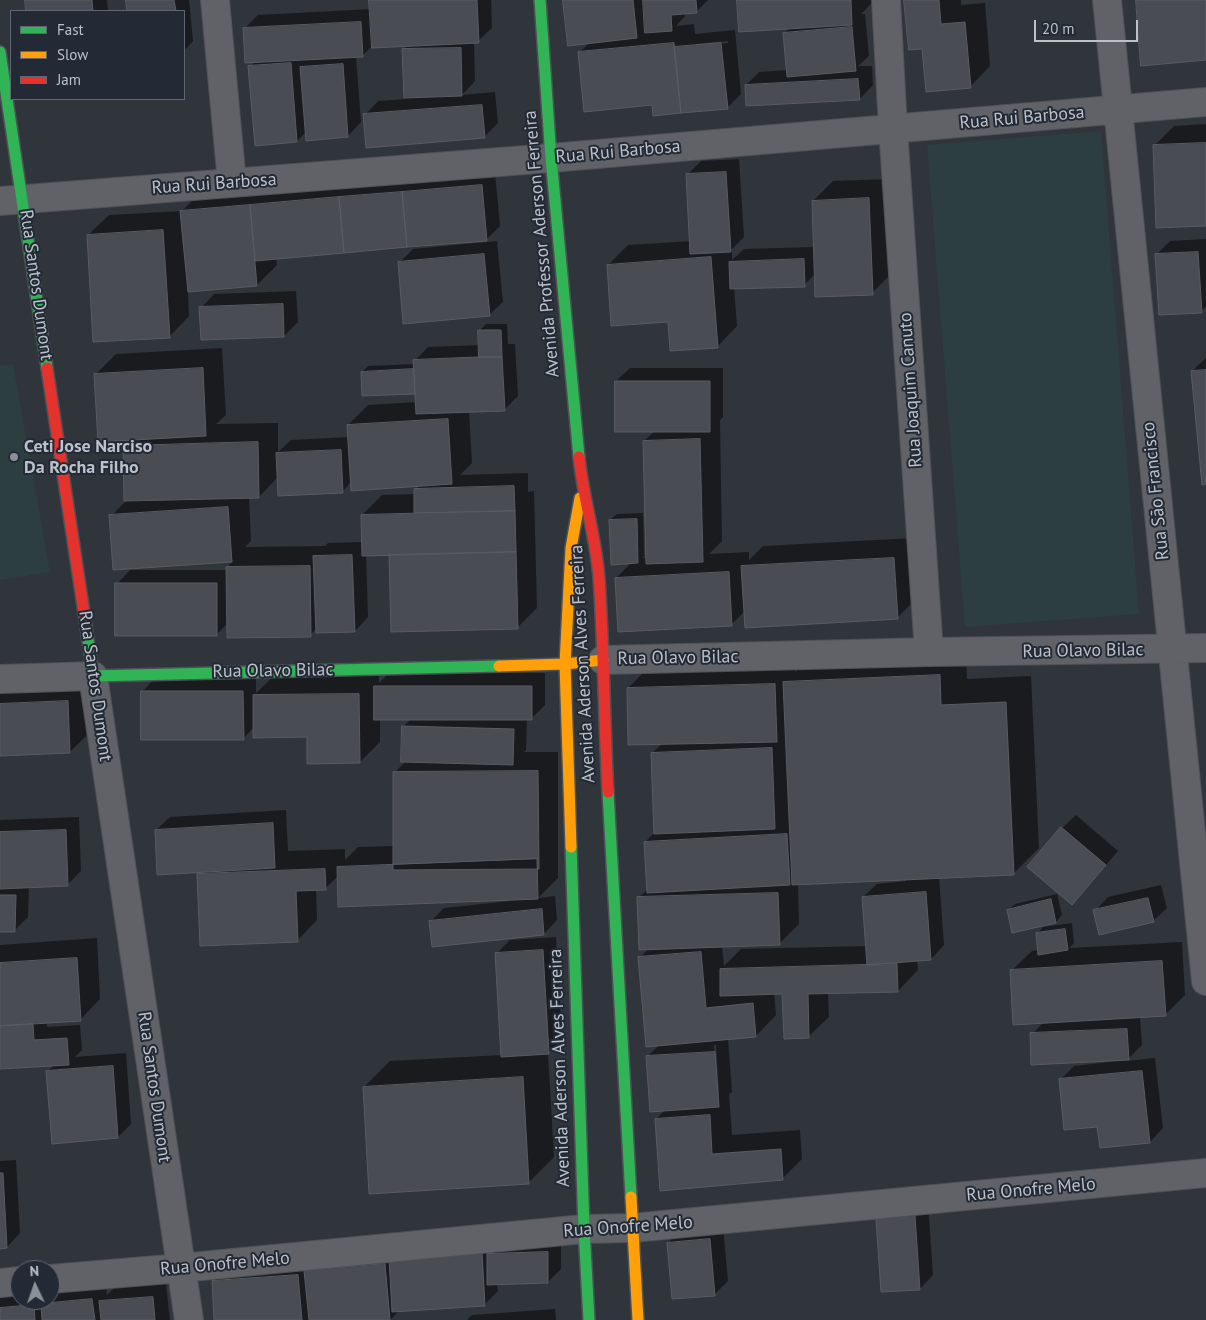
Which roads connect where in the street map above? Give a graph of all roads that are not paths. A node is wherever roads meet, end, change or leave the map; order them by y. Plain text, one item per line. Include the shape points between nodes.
1 (215, 0) edge
2 (540, 0) edge
3 (886, 0) edge
4 (1107, 0) edge
5 (0, 52) edge
6 (1206, 102) edge
7 (1118, 110) junction
8 (893, 128) junction
9 (551, 158) junction
10 (232, 183) junction
11 (12, 200) edge
12 (582, 484) junction
13 (1206, 648) edge
14 (1172, 650) junction
15 (929, 652) junction
16 (603, 660) junction
17 (565, 664) junction
18 (93, 676) junction
19 (0, 680) edge
20 (1206, 981) edge
21 (1206, 1173) edge
22 (632, 1228) junction
23 (584, 1229) junction
24 (181, 1268) junction
25 (60, 1278) edge
26 (189, 1320) edge
27 (589, 1320) edge
28 (638, 1320) edge

1 - 10 street
2 - 9 main road, Avenida Professor Aderson Ferreira
3 - 8 street, Rua Joaquim Canuto
4 - 7 street, Rua São Francisco
5 - 11 main road, Rua Santos Dumont
6 - 7 street, Rua Rui Barbosa
7 - 8 street, Rua Rui Barbosa
7 - 14 street, Rua São Francisco
8 - 9 street, Rua Rui Barbosa
8 - 15 street, Rua Joaquim Canuto
9 - 10 street, Rua Rui Barbosa
9 - 12 main road, Avenida Professor Aderson Ferreira
10 - 11 street, Rua Rui Barbosa
11 - 18 main road, Rua Santos Dumont
12 - 16 main road, Avenida Aderson Alves Ferreira via 596,550
12 - 17 main road, Avenida Aderson Alves Ferreira via 571,548
13 - 14 street, Rua Olavo Bilac
14 - 15 street, Rua Olavo Bilac
14 - 20 street, Rua São Francisco
15 - 16 street, Rua Olavo Bilac
16 - 17 main road, Rua Olavo Bilac
16 - 22 main road, Avenida Aderson Alves Ferreira via 605,750
17 - 18 main road, Rua Olavo Bilac
17 - 23 main road, Avenida Aderson Alves Ferreira
18 - 19 street, Rua Olavo Bilac
18 - 24 street, Rua Santos Dumont
21 - 22 street, Rua Onofre Melo
22 - 23 street, Rua Onofre Melo
22 - 28 main road, Avenida Aderson Alves Ferreira
23 - 24 street, Rua Onofre Melo
23 - 27 main road, Avenida Aderson Alves Ferreira
24 - 25 street, Rua Onofre Melo
24 - 26 street, Rua Santos Dumont

